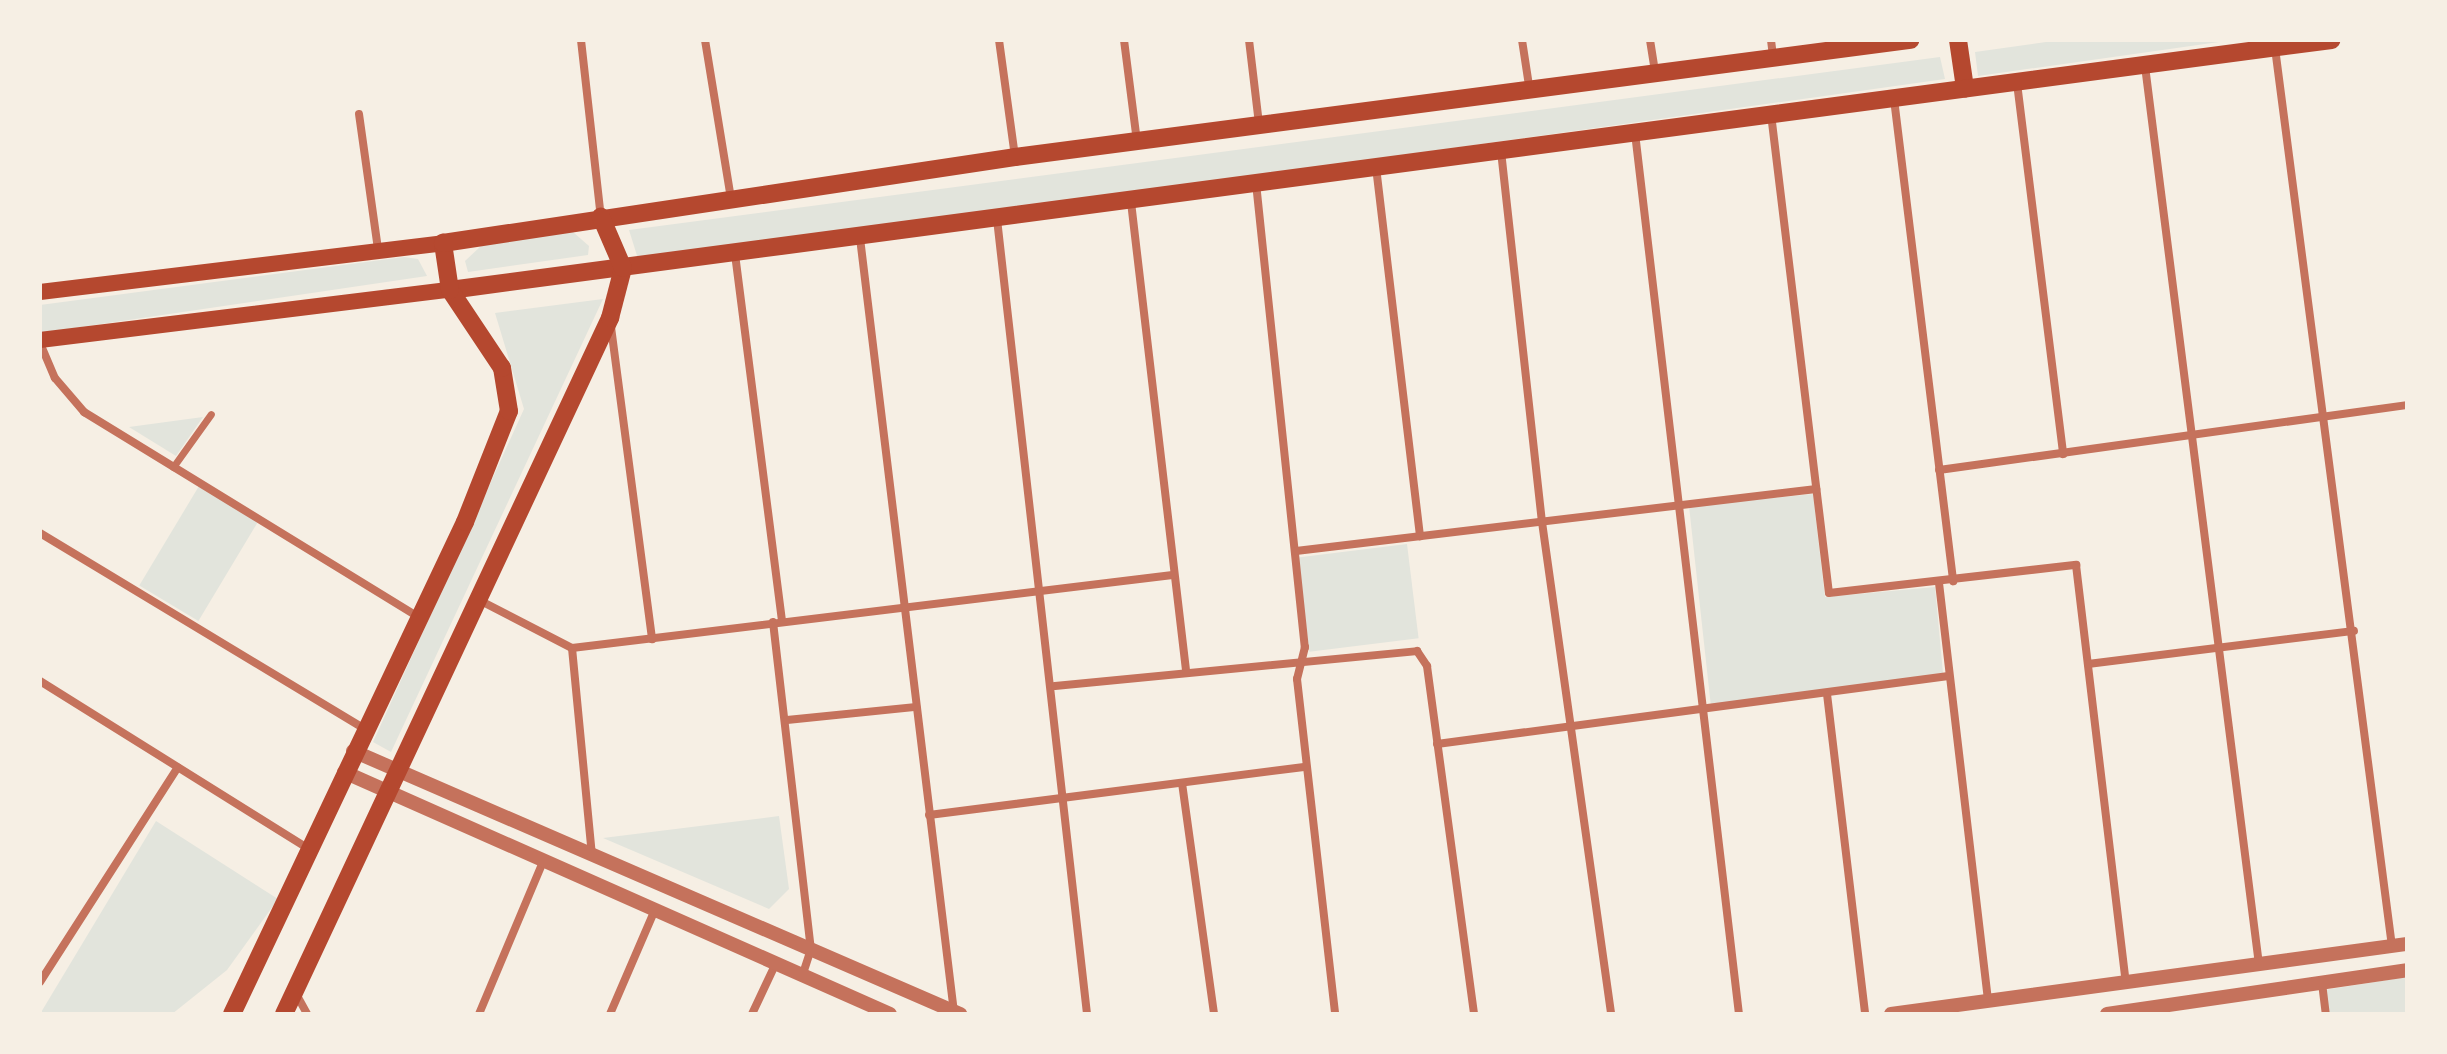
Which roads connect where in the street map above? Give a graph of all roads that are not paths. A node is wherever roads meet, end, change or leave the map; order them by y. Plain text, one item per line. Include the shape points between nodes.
1 (581, 40) edge
2 (705, 40) edge
3 (999, 40) edge
4 (1124, 40) edge
5 (1249, 40) edge
6 (1522, 40) edge
7 (1650, 40) edge
8 (1910, 40) edge
9 (1958, 40) edge
10 (2331, 40) edge
11 (2274, 48) junction
12 (1772, 49) edge
13 (2145, 65) junction
14 (1655, 72) junction
15 (2017, 82) junction
16 (1529, 86) junction
17 (1965, 88) junction
18 (1894, 99) junction
19 (359, 114) dead end
20 (1771, 114) junction
21 (1259, 125) junction
22 (1635, 130) junction
23 (1137, 141) junction
24 (1501, 150) junction
25 (1015, 157) junction
26 (1376, 166) junction
27 (1256, 183) junction
28 (731, 199) junction
29 (1131, 202) junction
30 (601, 217) junction
31 (997, 219) junction
32 (860, 238) junction
33 (443, 243) junction
34 (378, 250) junction
35 (735, 254) junction
36 (623, 268) junction
37 (40, 285) edge
38 (63, 289) junction
39 (450, 290) junction
40 (40, 292) edge
41 (610, 318) junction
42 (40, 342) edge
43 (2407, 405) edge
44 (211, 414) dead end
45 (2322, 419) junction
46 (2187, 438) junction
47 (2063, 454) junction
48 (173, 467) junction
49 (1939, 470) junction
50 (1816, 489) junction
51 (1677, 502) junction
52 (1542, 522) junction
53 (40, 533) edge
54 (1420, 536) junction
55 (1296, 551) junction
56 (1173, 575) junction
57 (1953, 581) junction
58 (1939, 583) junction
59 (1043, 591) junction
60 (476, 599) junction
61 (904, 606) junction
62 (419, 618) junction
63 (778, 622) junction
64 (2354, 631) junction
65 (652, 639) junction
66 (572, 648) junction
67 (2216, 648) junction
68 (1301, 661) junction
69 (2088, 664) junction
70 (1186, 673) junction
71 (1948, 676) junction
72 (40, 681) edge
73 (1055, 686) junction
74 (1827, 694) junction
75 (916, 707) junction
76 (1703, 711) junction
77 (787, 720) junction
78 (363, 728) junction
79 (1570, 728) junction
80 (1437, 744) junction
81 (353, 751) junction
82 (178, 767) junction
83 (1306, 767) junction
84 (394, 770) junction
85 (344, 772) junction
86 (1182, 783) junction
87 (386, 791) junction
88 (1061, 798) junction
89 (929, 815) junction
90 (307, 848) junction
91 (592, 857) junction
92 (542, 864) junction
93 (654, 912) junction
94 (2400, 945) edge
95 (811, 949) junction
96 (776, 963) junction
97 (2259, 965) junction
98 (2407, 970) edge
99 (803, 974) junction
100 (40, 982) edge
101 (2126, 982) junction
102 (2322, 983) junction
103 (294, 991) junction
104 (1988, 1002) junction
105 (2195, 1008) edge
106 (1925, 1012) edge
107 (886, 1013) edge
108 (957, 1013) edge
109 (232, 1014) edge
110 (284, 1014) edge
111 (307, 1014) edge
112 (479, 1014) edge
113 (610, 1014) edge
114 (752, 1014) edge
115 (1087, 1014) edge
116 (1214, 1014) edge
117 (1335, 1014) edge
118 (1474, 1014) edge
119 (1611, 1014) edge
120 (1739, 1014) edge
121 (1865, 1014) edge
122 (1891, 1014) edge
123 (2107, 1014) edge
124 (2326, 1014) edge

1 - 30 street
2 - 28 street
3 - 25 street
4 - 23 street
5 - 21 street
6 - 16 street
7 - 14 street
8 - 12 main road
9 - 17 main road
10 - 11 main road
11 - 13 main road
11 - 45 street
12 - 14 main road
13 - 15 main road
13 - 46 street
14 - 16 main road
15 - 17 main road
15 - 47 street
16 - 21 main road
17 - 18 main road
18 - 20 main road
18 - 49 street
19 - 34 street
20 - 22 main road
20 - 50 street
21 - 23 main road
22 - 24 main road
22 - 51 street
23 - 25 main road
24 - 26 main road
24 - 52 street
25 - 28 main road
26 - 27 main road
26 - 54 street
27 - 29 main road
27 - 55 street
28 - 30 main road
29 - 31 main road
29 - 56 street
30 - 33 main road
30 - 36 main road
31 - 32 main road
31 - 59 street
32 - 35 main road
32 - 61 street
33 - 34 main road
33 - 39 main road
34 - 38 main road
35 - 36 main road
35 - 63 street
36 - 39 main road
36 - 41 main road
37 - 38 street
38 - 40 main road
39 - 42 main road
39 - 62 main road via 502,368 509,411
41 - 60 main road
41 - 65 street
42 - 48 street via 55,378 84,412
43 - 45 street
44 - 48 street
45 - 46 street
45 - 64 street
46 - 47 street
46 - 67 street
47 - 49 street
48 - 62 street
49 - 57 street
50 - 51 street
50 - 58 street via 1829,593
51 - 52 street
51 - 76 street
52 - 54 street
52 - 79 street
53 - 78 street
54 - 55 street
55 - 68 street
56 - 59 street
56 - 70 street
57 - 58 street
57 - 69 street via 2076,565
58 - 71 street
59 - 61 street
59 - 73 street
60 - 66 street
60 - 84 main road
61 - 63 street
61 - 75 street
62 - 78 main road
63 - 65 street
63 - 77 street
64 - 67 street
64 - 94 street
65 - 66 street
66 - 91 street
67 - 69 street
67 - 97 street
68 - 70 street
68 - 80 street via 1417,651 1427,666
68 - 83 street
69 - 101 street
70 - 73 street
71 - 74 street
71 - 104 street
72 - 82 street
73 - 88 street
74 - 76 street
74 - 121 street
75 - 77 street
75 - 89 street
76 - 79 street
76 - 120 street
77 - 95 street
78 - 81 main road
79 - 80 street
79 - 119 street
80 - 118 street
81 - 84 street
81 - 85 main road
82 - 90 street
82 - 100 street
83 - 86 street
83 - 117 street
84 - 87 main road
84 - 91 street
85 - 87 street
85 - 90 main road
86 - 88 street
86 - 116 street
87 - 92 street
87 - 103 main road
88 - 89 street
88 - 115 street
89 - 108 street
90 - 109 main road
91 - 95 street
92 - 93 street
92 - 112 street
93 - 96 street
93 - 113 street
94 - 97 street
95 - 99 street
95 - 108 street
96 - 99 street
96 - 114 street
97 - 101 street
98 - 102 street
99 - 107 street
101 - 104 street
102 - 105 street
102 - 124 street
103 - 110 main road
103 - 111 street
104 - 106 street
105 - 123 street
106 - 122 street

